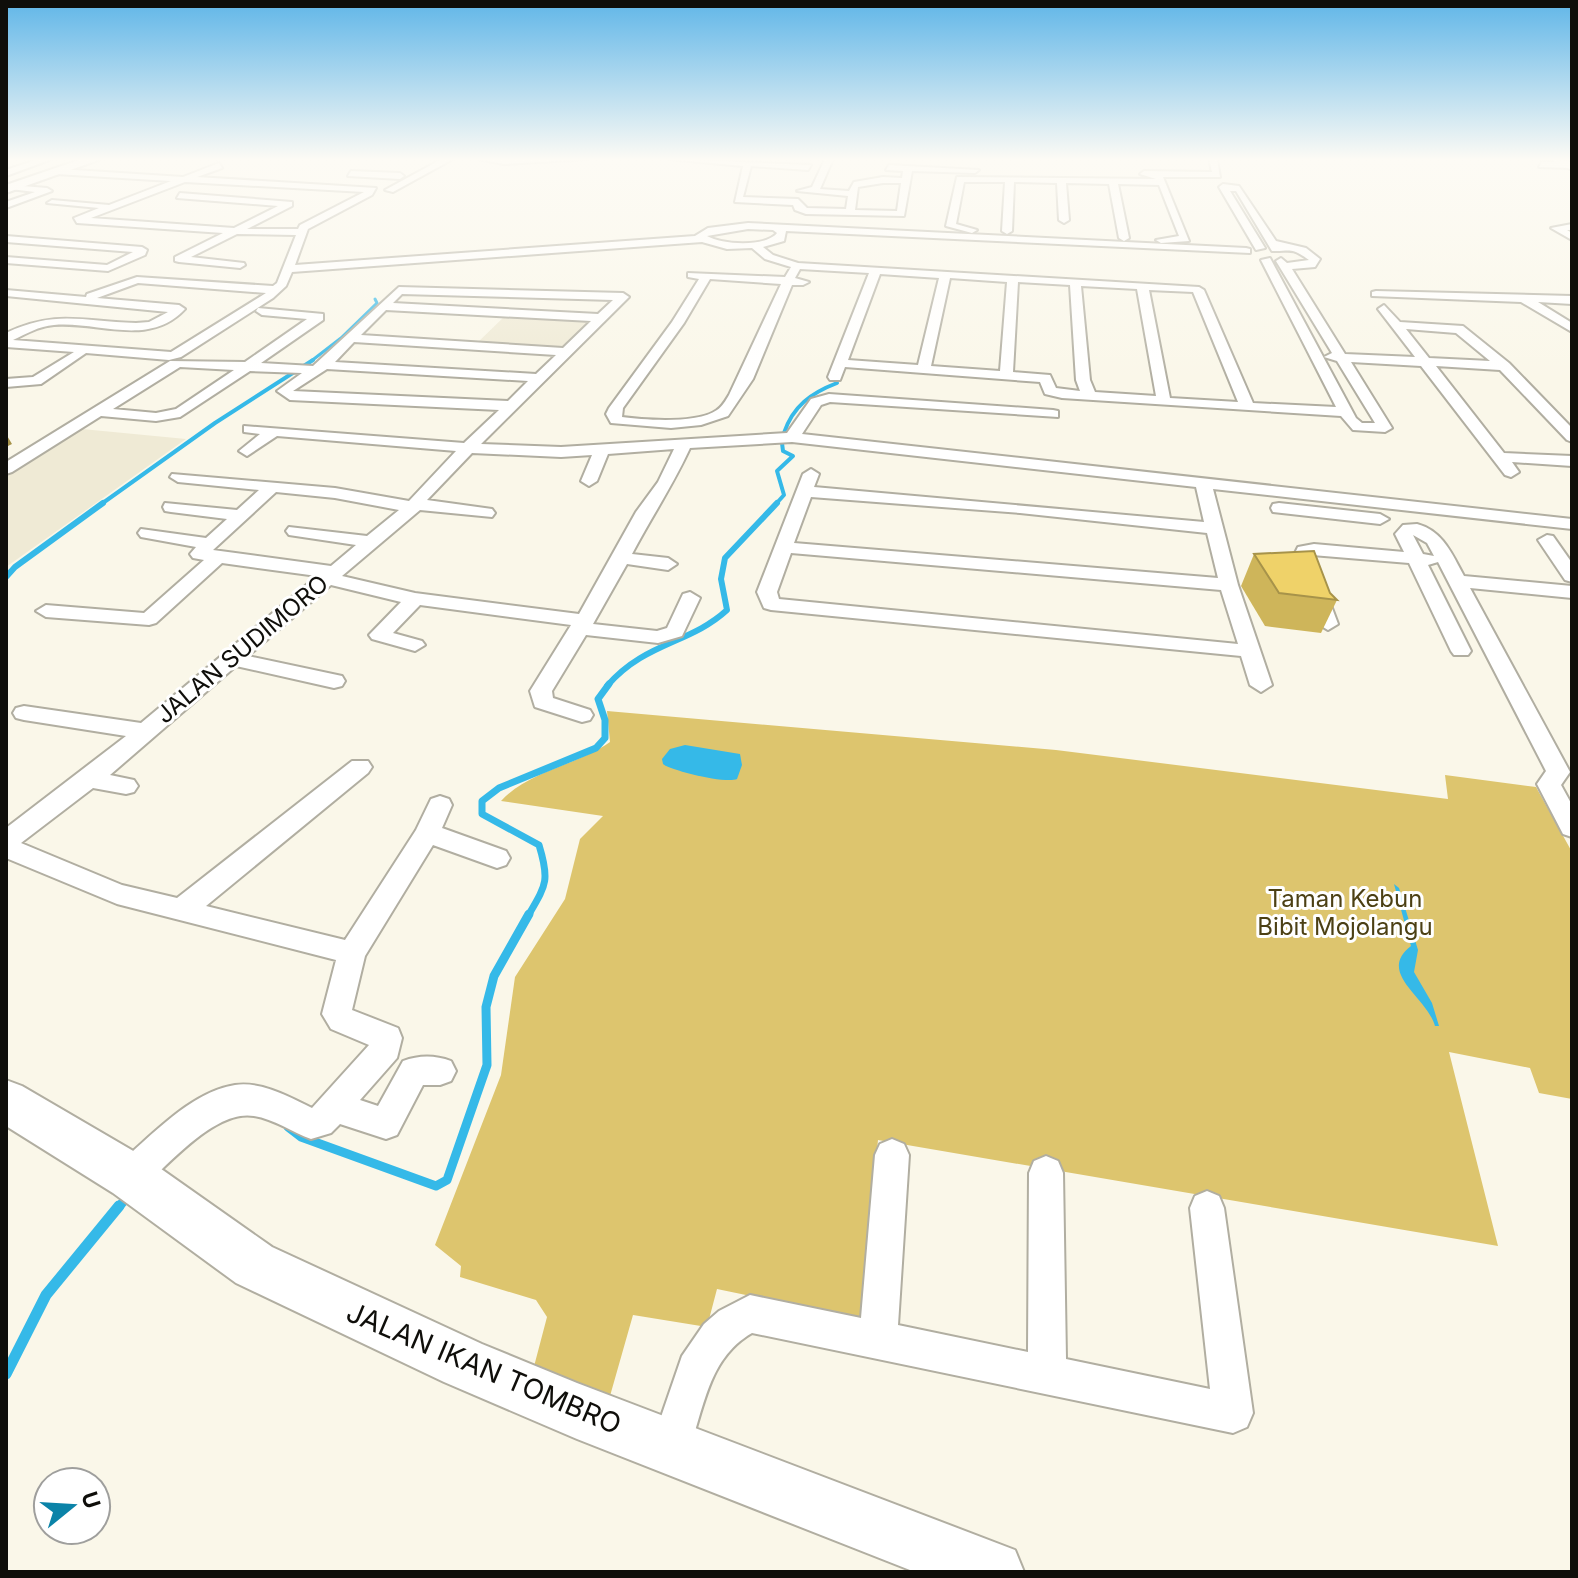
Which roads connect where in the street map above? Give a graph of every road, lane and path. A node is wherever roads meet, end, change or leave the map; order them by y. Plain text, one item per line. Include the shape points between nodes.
1 (300, 232) edge
2 (101, 233) edge
3 (228, 233) edge
4 (312, 233) edge
5 (717, 233) edge
6 (780, 233) joint
7 (1016, 233) edge
8 (1123, 233) edge
9 (1182, 233) edge
10 (1250, 233) edge
11 (1265, 233) edge
12 (95, 235) dead end
13 (702, 236) junction
14 (1124, 238) junction
15 (6, 239) edge
16 (1058, 240) junction
17 (1072, 241) junction
18 (758, 244) junction
19 (201, 247) junction
20 (1263, 254) junction
21 (1279, 255) junction
22 (6, 260) edge
23 (216, 263) junction
24 (240, 265) dead end
25 (294, 265) junction
26 (797, 266) junction
27 (876, 270) junction
28 (945, 274) junction
29 (1013, 278) junction
30 (787, 281) junction
31 (1075, 281) junction
32 (1387, 281) dead end
33 (814, 282) dead end
34 (1142, 285) junction
35 (276, 290) junction
36 (6, 293) edge
37 (1376, 294) dead end
38 (31, 295) junction
39 (85, 298) junction
40 (1525, 300) junction
41 (1572, 300) edge
42 (383, 306) junction
43 (6, 307) edge
44 (1384, 309) dead end
45 (262, 311) junction
46 (372, 318) junction
47 (603, 318) junction
48 (488, 324) dead end
49 (1395, 325) junction
50 (1572, 328) edge
51 (350, 338) junction
52 (6, 343) edge
53 (38, 348) junction
54 (567, 352) junction
55 (1315, 352) junction
56 (80, 354) junction
57 (1340, 354) junction
58 (176, 359) junction
59 (1427, 361) junction
60 (258, 365) junction
61 (1504, 366) junction
62 (316, 368) junction
63 (923, 370) junction
64 (1006, 375) junction
65 (540, 378) junction
66 (1045, 378) junction
67 (1083, 380) junction
68 (6, 383) edge
69 (1089, 396) junction
70 (1164, 402) junction
71 (513, 406) junction
72 (1247, 407) junction
73 (1548, 411) junction
74 (100, 412) junction
75 (1053, 414) dead end
76 (1572, 414) edge
77 (1348, 416) junction
78 (249, 429) dead end
79 (273, 432) junction
80 (792, 437) junction
81 (1572, 437) edge
82 (38, 443) junction
83 (684, 444) junction
84 (470, 448) junction
85 (247, 451) dead end
86 (591, 452) junction
87 (6, 456) edge
88 (1498, 457) junction
89 (1572, 461) edge
90 (6, 469) edge
91 (1511, 472) dead end
92 (178, 477) dead end
93 (589, 481) dead end
94 (1203, 482) junction
95 (273, 486) junction
96 (1402, 505) junction
97 (414, 506) junction
98 (171, 507) dead end
99 (1279, 508) dead end
100 (486, 513) dead end
101 (239, 515) junction
102 (1572, 524) edge
103 (1413, 525) junction
104 (1213, 528) junction
105 (295, 531) dead end
106 (147, 533) dead end
107 (1547, 540) dead end
108 (365, 546) junction
109 (783, 547) junction
110 (214, 550) junction
111 (389, 555) dead end
112 (621, 558) junction
113 (1416, 559) junction
114 (668, 564) dead end
115 (1569, 568) edge
116 (1452, 571) junction
117 (329, 575) junction
118 (1229, 585) junction
119 (1572, 592) edge
120 (690, 598) dead end
121 (415, 599) junction
122 (46, 611) dead end
123 (1328, 624) dead end
124 (582, 625) junction
125 (415, 645) dead end
126 (1250, 651) junction
127 (1461, 651) dead end
128 (231, 659) junction
129 (334, 681) dead end
130 (1261, 685) dead end
131 (24, 713) dead end
132 (582, 715) dead end
133 (145, 731) junction
134 (360, 767) dead end
135 (89, 779) junction
136 (126, 786) dead end
137 (440, 805) dead end
138 (1572, 828) edge
139 (427, 833) junction
140 (6, 844) edge
141 (497, 858) dead end
142 (182, 910) junction
143 (352, 953) junction
144 (440, 1071) dead end
145 (6, 1101) edge
146 (335, 1107) junction
147 (892, 1155) dead end
148 (1046, 1173) dead end
149 (130, 1176) junction
150 (1207, 1208) dead end
151 (878, 1342) junction
152 (1047, 1374) junction
153 (671, 1446) junction
154 (993, 1572) edge

1 - 25 street
2 - 12 street
3 - 19 street
4 - 25 street
5 - 13 street
6 - 16 street
6 - 18 street
7 - 16 street
8 - 14 street
9 - 14 street via 1185,239
10 - 20 street
11 - 21 street
13 - 18 street via 716,243
13 - 25 street
14 - 17 street
15 - 22 street via 143,252 108,268
16 - 17 street
17 - 20 street
18 - 26 street via 769,257
19 - 23 street via 226,250
19 - 23 street via 179,259
20 - 21 street
20 - 55 street
21 - 57 street
23 - 24 street
25 - 35 street
25 - 45 street via 291,287
26 - 27 street
26 - 30 street
27 - 28 street
27 - 63 street via 862,284 837,370
28 - 29 street
28 - 63 street
29 - 31 street
29 - 64 street
30 - 30 street via 756,357 723,413 696,421 616,420 616,408 678,323 699,276
30 - 33 street
31 - 34 street
31 - 67 street
32 - 40 street via 1509,287
34 - 70 street
34 - 72 street via 1198,290
35 - 39 street via 137,280
35 - 58 street
36 - 38 street
37 - 40 street
38 - 39 street
38 - 43 street
39 - 52 street via 179,309 164,321 145,326 55,320
40 - 41 street
40 - 50 street
42 - 46 street
42 - 47 street
42 - 47 street, JALAN SUDIMORO via 403,289 623,297
44 - 49 street
45 - 58 street
45 - 60 street via 319,317
46 - 48 street
46 - 51 street
47 - 54 street, JALAN SUDIMORO
49 - 59 street
49 - 61 street via 1457,328
51 - 54 street
51 - 62 street
52 - 53 street
53 - 56 street
53 - 58 street
54 - 65 street, JALAN SUDIMORO
55 - 57 street
55 - 77 street
56 - 58 street
56 - 68 street via 36,381
57 - 59 street
57 - 77 street via 1385,427 1358,427
58 - 60 street
58 - 74 street
58 - 82 street
59 - 61 street
59 - 88 street
60 - 62 street
60 - 74 street via 174,415
61 - 73 street
62 - 65 street
62 - 71 street via 285,393
63 - 64 street
64 - 66 street
65 - 71 street, JALAN SUDIMORO
66 - 67 street
66 - 69 street via 1055,393
67 - 69 street
69 - 70 street
70 - 72 street
71 - 84 street, JALAN SUDIMORO
72 - 77 street
73 - 76 street
73 - 81 street
74 - 82 street
75 - 80 street via 829,398 816,402
78 - 79 street
79 - 84 street
79 - 85 street
80 - 83 street
80 - 94 street
82 - 87 street
82 - 90 street
83 - 86 street
83 - 112 street
84 - 86 street
84 - 97 street, JALAN SUDIMORO
86 - 93 street
88 - 89 street
88 - 91 street
92 - 95 street
94 - 96 street
94 - 104 street
95 - 97 street
95 - 101 street
96 - 102 street
96 - 103 street
97 - 100 street
97 - 108 street, JALAN SUDIMORO
98 - 101 street
99 - 103 street
101 - 110 street
103 - 113 street via 1404,534
103 - 116 street via 1434,538
104 - 109 street via 807,482
104 - 118 street
105 - 108 street
106 - 110 street
107 - 115 street
108 - 111 street
108 - 117 street, JALAN SUDIMORO
109 - 118 street
109 - 126 street via 766,598 777,606
110 - 117 street
110 - 122 street via 149,619
112 - 114 street
112 - 124 street
113 - 116 street
113 - 123 street via 1304,551
113 - 127 street
116 - 119 street
116 - 138 street via 1558,772 1549,784
117 - 121 street
117 - 128 street, JALAN SUDIMORO
118 - 126 street
120 - 124 street via 670,636
121 - 124 street
121 - 125 street via 379,635
124 - 132 street via 541,696 550,705
126 - 130 street
128 - 129 street
128 - 133 street, JALAN SUDIMORO
131 - 133 street
133 - 135 street, JALAN SUDIMORO
134 - 142 street
135 - 136 street
135 - 140 street, JALAN SUDIMORO
137 - 139 street
139 - 141 street
139 - 143 street
140 - 142 street via 126,896
142 - 143 street
143 - 146 street via 337,1014 389,1042
144 - 146 street via 414,1071 386,1124
145 - 149 street, JALAN IKAN TOMBRO
146 - 149 street via 314,1124 249,1100 232,1100 206,1113
147 - 151 street
148 - 152 street
149 - 153 street, JALAN IKAN TOMBRO via 254,1265 463,1363
150 - 152 street via 1233,1413
151 - 152 street
151 - 153 street via 750,1314 741,1318 708,1348 693,1372
153 - 154 street, JALAN IKAN TOMBRO

